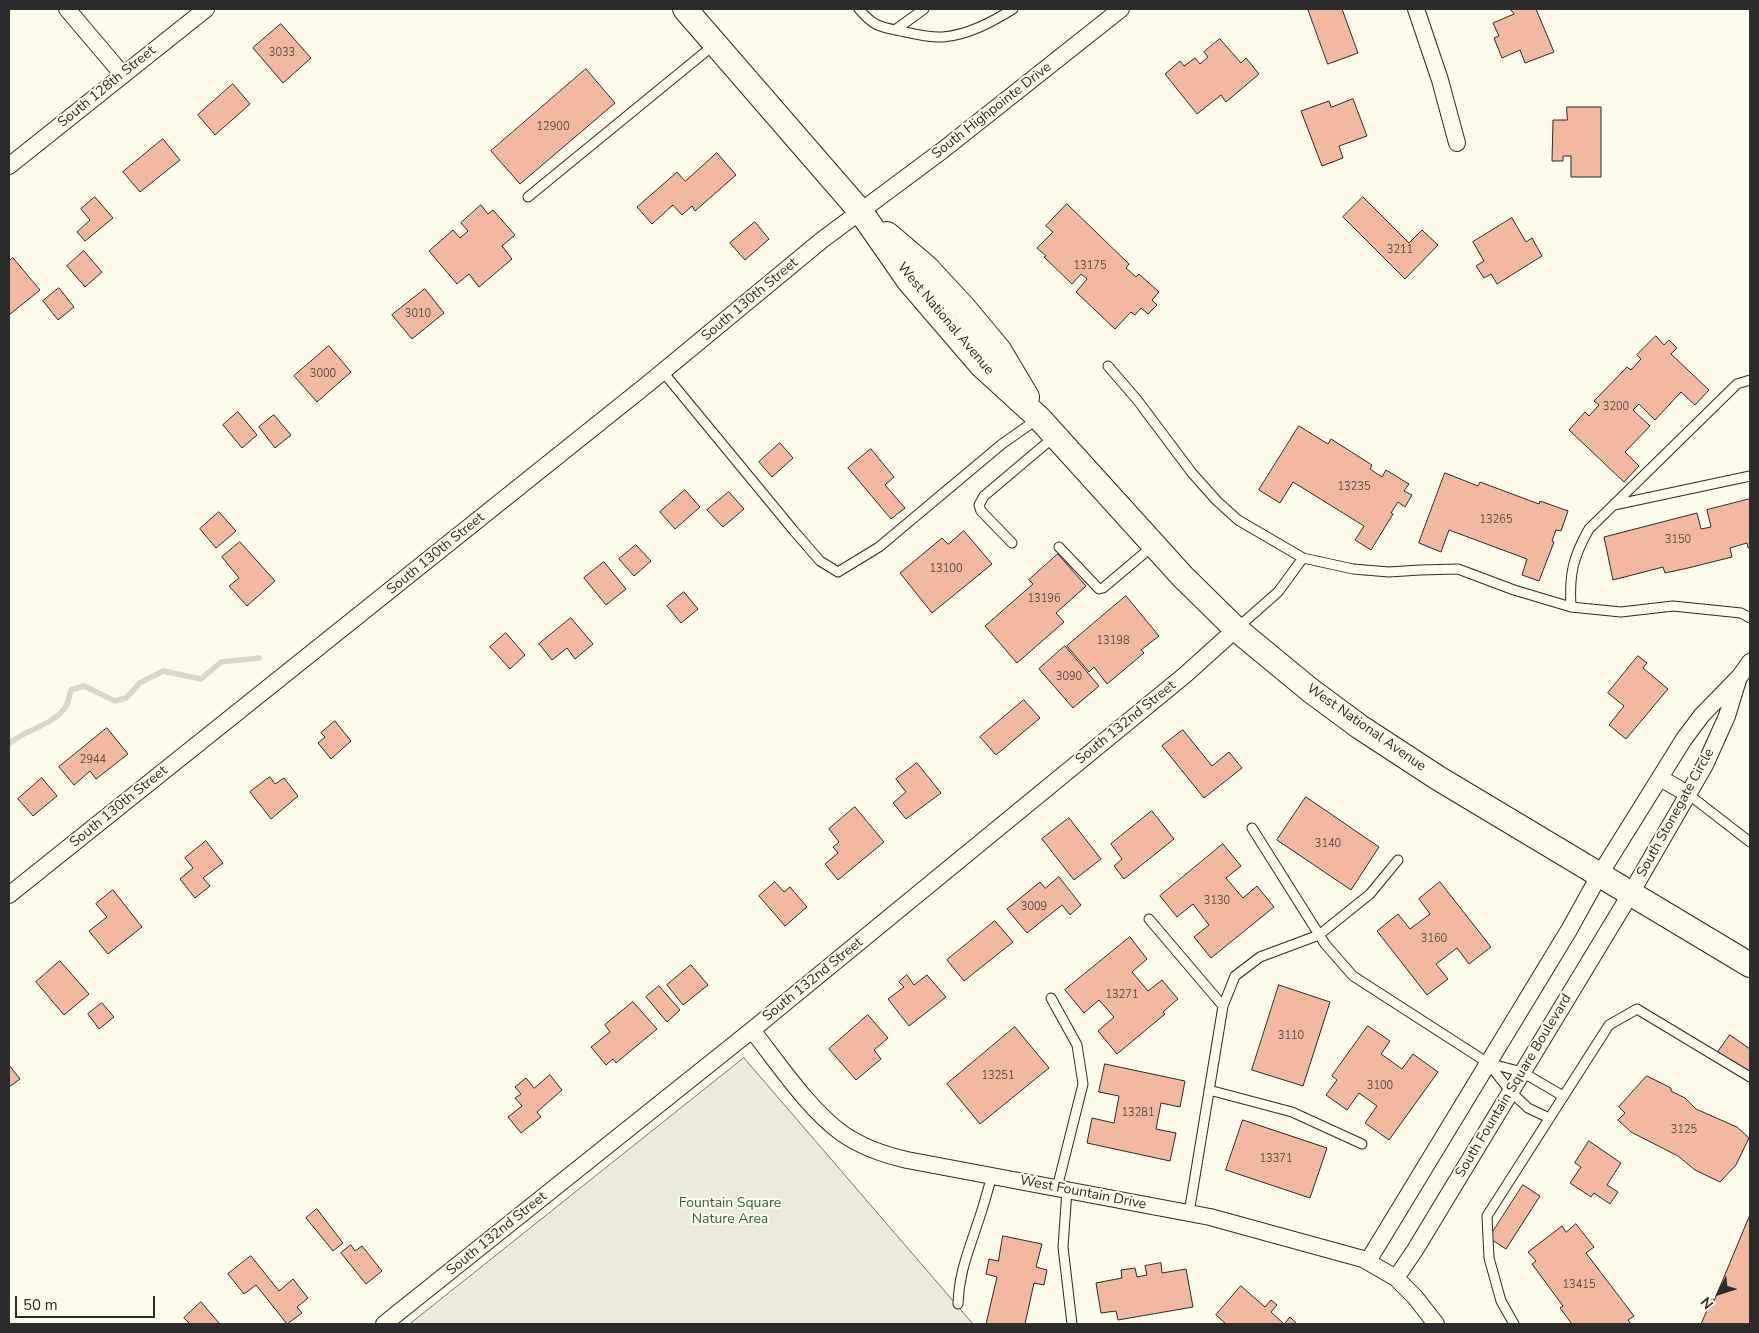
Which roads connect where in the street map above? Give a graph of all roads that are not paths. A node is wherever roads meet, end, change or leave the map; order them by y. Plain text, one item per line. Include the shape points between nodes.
1 (66, 9) edge
2 (206, 9) edge
3 (685, 9) edge
4 (859, 9) edge
5 (924, 9) edge
6 (1014, 9) edge
7 (1416, 9) edge
8 (1114, 11) edge
9 (896, 30) junction
10 (715, 44) junction
11 (123, 75) junction
12 (1457, 143) dead end
13 (9, 166) edge
14 (528, 197) dead end
15 (861, 212) junction
16 (1108, 366) dead end
17 (663, 372) junction
18 (1750, 380) edge
19 (1039, 418) junction
20 (1055, 436) junction
21 (1750, 476) edge
22 (1613, 505) junction
23 (1012, 543) dead end
24 (1154, 545) junction
25 (1059, 547) dead end
26 (1303, 558) junction
27 (1571, 607) junction
28 (1750, 618) edge
29 (1236, 629) junction
30 (1750, 662) edge
31 (1740, 676) junction
32 (1660, 778) junction
33 (1688, 794) junction
34 (1252, 828) dead end
35 (1750, 842) edge
36 (1398, 860) dead end
37 (1600, 874) junction
38 (1632, 893) junction
39 (9, 895) edge
40 (1149, 919) dead end
41 (1319, 935) junction
42 (1750, 965) edge
43 (1051, 998) dead end
44 (1222, 1006) junction
45 (752, 1030) junction
46 (1488, 1063) junction
47 (1522, 1072) junction
48 (1750, 1076) edge
49 (1209, 1090) junction
50 (1511, 1092) junction
51 (1563, 1096) junction
52 (1549, 1118) junction
53 (1362, 1144) dead end
54 (992, 1176) junction
55 (1062, 1189) junction
56 (1189, 1213) junction
57 (1368, 1261) junction
58 (1396, 1278) junction
59 (958, 1304) dead end
60 (1430, 1322) edge
61 (384, 1324) edge
62 (1072, 1324) edge
63 (1514, 1324) edge

1 - 11 street
2 - 11 street, South 128th Street
3 - 10 main road, West National Avenue
4 - 9 lane via 868,20 882,28
5 - 9 lane
6 - 9 lane via 971,31 942,37
7 - 12 street
8 - 15 street, South Highpointe Drive
10 - 14 lane
10 - 15 main road, West National Avenue
11 - 13 street, South 128th Street
15 - 17 street, South 130th Street via 779,275
15 - 19 main road, West National Avenue via 927,268 964,308 999,350
16 - 26 lane via 1217,501 1238,520
17 - 19 lane via 820,561 838,572 879,547 1002,444
17 - 39 street, South 130th Street
18 - 22 lane via 1737,384
19 - 20 main road, West National Avenue
20 - 23 lane via 984,496 979,505
20 - 24 main road, West National Avenue
21 - 22 lane
22 - 27 lane via 1589,529 1577,550 1570,577
24 - 25 lane via 1103,588 1099,588
24 - 29 main road, West National Avenue
26 - 27 lane via 1353,569 1389,572 1458,569
26 - 29 lane via 1278,592
27 - 28 lane via 1622,612 1673,606 1741,613
29 - 37 main road, West National Avenue via 1360,727 1438,778
29 - 45 street, South 132nd Street via 1185,675
30 - 31 street, South Stonegate Circle
31 - 32 street, South Stonegate Circle via 1702,715
31 - 33 street, South Stonegate Circle via 1727,716
32 - 33 street
32 - 37 street, South Stonegate Circle
33 - 35 lane
33 - 38 street, South Stonegate Circle
34 - 41 lane
36 - 41 lane via 1370,894
37 - 38 main road, West National Avenue
37 - 46 street
38 - 42 main road, West National Avenue
38 - 47 street, South Fountain Square Boulevard
40 - 44 lane
41 - 44 lane via 1260,957 1234,976
41 - 46 lane via 1353,976
43 - 55 lane via 1077,1045 1083,1084
44 - 49 lane
45 - 54 street, West Fountain Drive via 817,1112 843,1134 892,1157
45 - 61 street, South 132nd Street
46 - 47 lane
46 - 50 lane
46 - 57 street
47 - 50 street, South Fountain Square Boulevard
47 - 51 lane
48 - 51 lane via 1637,1009 1609,1025
49 - 53 lane via 1292,1112
49 - 56 lane
50 - 52 lane via 1528,1108
50 - 58 street, South Fountain Square Boulevard
51 - 52 lane
52 - 63 lane via 1487,1216 1489,1258 1501,1301
54 - 55 street, West Fountain Drive
54 - 59 lane via 963,1265
55 - 56 street, West Fountain Drive
55 - 62 lane
56 - 57 street, West Fountain Drive
57 - 58 street, West Fountain Drive
58 - 60 street, West Fountain Drive via 1414,1297

